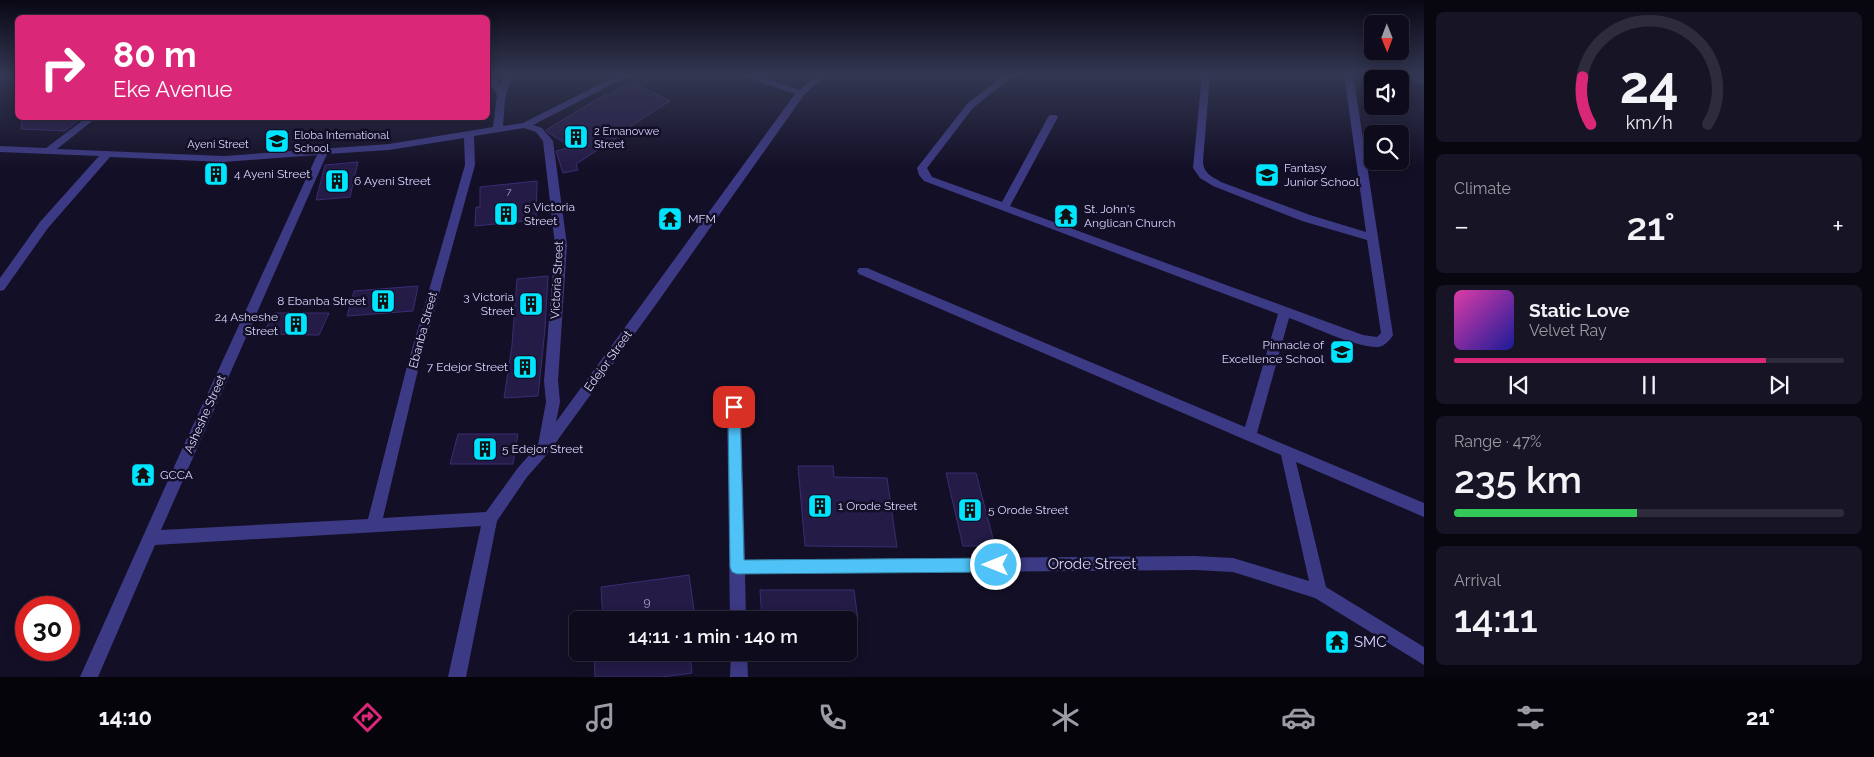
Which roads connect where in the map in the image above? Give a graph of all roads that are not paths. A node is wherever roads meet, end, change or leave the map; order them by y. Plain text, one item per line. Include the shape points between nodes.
1 (500, 106) edge
2 (564, 106) edge
3 (792, 106) edge
4 (971, 106) edge
5 (1203, 106) edge
6 (1352, 106) edge
7 (1052, 117) dead end
8 (88, 120) edge
9 (525, 125) junction
10 (498, 129) junction
11 (469, 135) junction
12 (0, 149) edge
13 (48, 151) junction
14 (324, 151) junction
15 (108, 154) junction
16 (1005, 206) junction
17 (1371, 237) junction
18 (863, 271) dead end
19 (0, 287) edge
20 (1285, 312) junction
21 (734, 407) dead end
22 (1249, 436) junction
23 (544, 448) junction
24 (1287, 452) junction
25 (1424, 510) edge
26 (490, 519) junction
27 (374, 526) junction
28 (150, 538) junction
29 (737, 567) junction
30 (1319, 592) junction
31 (738, 611) edge
32 (1424, 657) edge
33 (739, 661) edge
34 (89, 677) edge
35 (457, 677) edge
36 (739, 677) edge

1 - 10 street
2 - 9 street, Ayeni Street
3 - 23 street, Edejor Street
4 - 16 street via 922,168 924,175
5 - 17 street via 1198,168 1204,176 1306,218
6 - 17 street
7 - 16 street
8 - 13 street
9 - 10 street, Ayeni Street
9 - 23 street, Victoria Street via 539,130 548,141 561,246 550,381 553,402
10 - 11 street, Ayeni Street
11 - 14 street, Ayeni Street via 389,147
11 - 27 street, Ebanba Street via 470,165 412,370
12 - 13 street, Ayeni Street
13 - 15 street, Ayeni Street
14 - 15 street, Ayeni Street via 224,159
14 - 28 street, Asheshe Street
15 - 19 street via 44,225
16 - 20 street
17 - 20 street via 1387,335 1380,342 1362,340
18 - 22 street
20 - 22 street
21 - 29 street
22 - 24 street
23 - 26 street, Edejor Street
24 - 25 street
24 - 30 street
26 - 27 street
26 - 35 street, Edejor Street
27 - 28 street
28 - 34 street, Asheshe Street
29 - 30 street, Orode Street via 1233,565
29 - 31 street
30 - 32 street, Orode Street
33 - 36 street

